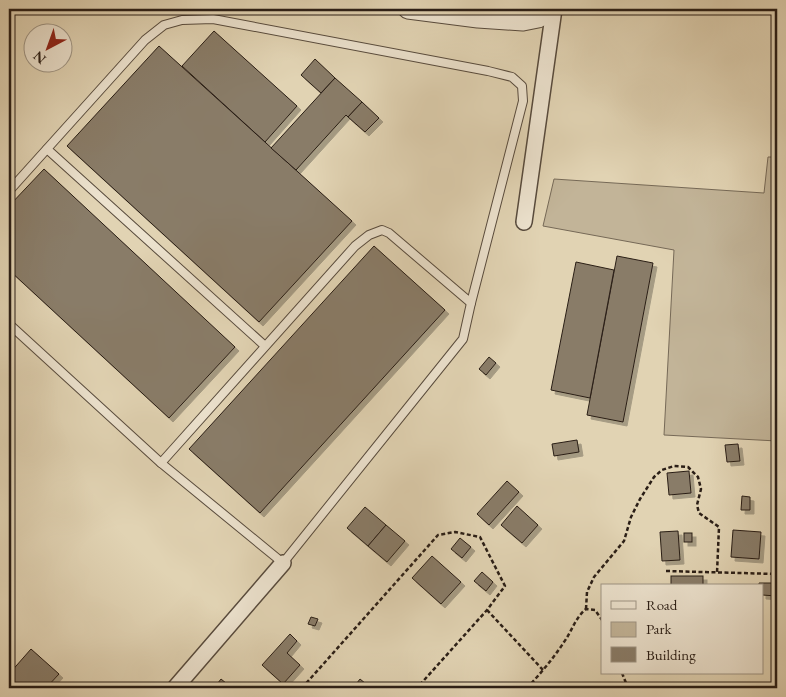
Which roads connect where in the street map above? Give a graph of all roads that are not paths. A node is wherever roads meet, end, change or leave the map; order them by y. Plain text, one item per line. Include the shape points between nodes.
1 (408, 9) edge
2 (554, 9) edge
3 (47, 149) junction
4 (9, 191) edge
5 (524, 222) dead end
6 (471, 303) junction
7 (9, 324) edge
8 (265, 346) junction
9 (161, 463) junction
10 (283, 563) junction
11 (175, 688) edge

1 - 2 street via 511,21 538,18
2 - 5 street
3 - 4 lane
3 - 6 lane via 146,40 164,25 182,20 213,19 512,76 522,86 524,101
3 - 8 lane
6 - 8 lane via 382,230 355,246
6 - 10 lane via 463,339
7 - 9 lane
8 - 9 lane
9 - 10 lane
10 - 11 street

